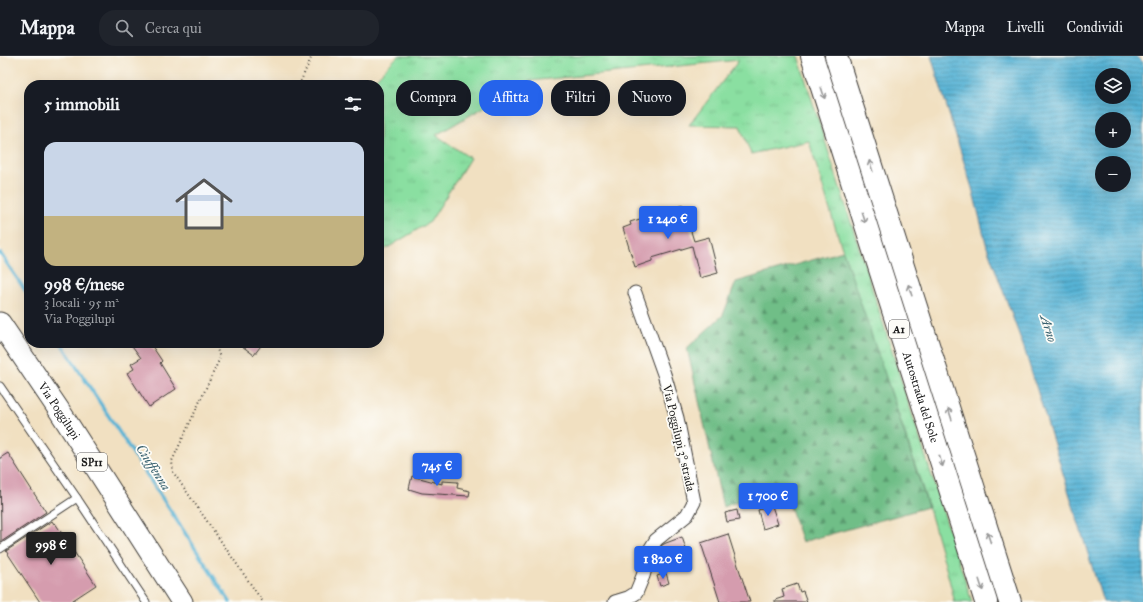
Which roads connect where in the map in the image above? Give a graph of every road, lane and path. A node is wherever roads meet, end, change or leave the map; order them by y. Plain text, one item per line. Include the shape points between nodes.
1 (312, 56) edge
2 (812, 56) edge
3 (836, 56) edge
4 (302, 80) edge
5 (635, 293) dead end
6 (0, 323) edge
7 (217, 348) edge
8 (0, 386) edge
9 (77, 498) junction
10 (0, 549) edge
11 (146, 602) edge
12 (182, 602) edge
13 (263, 602) edge
14 (615, 602) edge
15 (986, 602) edge
16 (1010, 602) edge

1 - 4 path
2 -> 15 highway, Autostrada del Sole / A1
16 -> 3 highway, Autostrada del Sole / A1
5 - 14 street, Via Poggilupi 3° strada via 677,418 694,502 687,515 656,540 636,593
6 - 12 main road, Via Poggilupi / SP11
7 - 13 path via 220,358 172,461 173,472
8 - 9 lane
9 - 10 lane
9 - 11 lane

